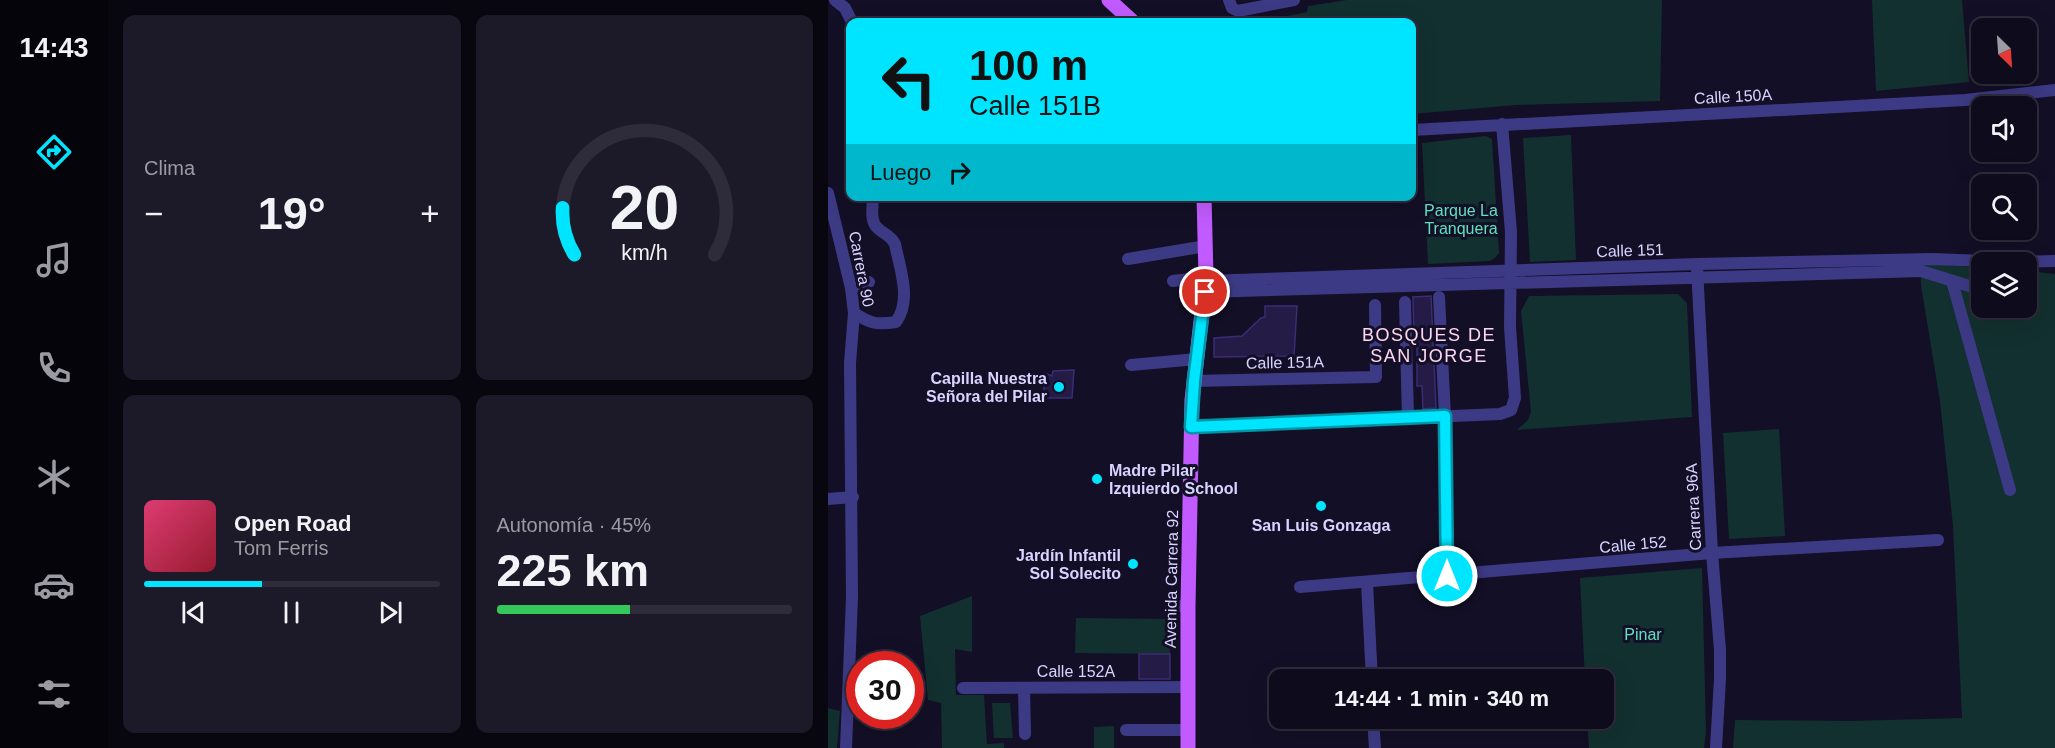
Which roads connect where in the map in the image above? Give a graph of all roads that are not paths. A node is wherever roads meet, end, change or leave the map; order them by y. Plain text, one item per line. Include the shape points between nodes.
1 (835, 0) edge
2 (1109, 0) edge
3 (1229, 0) edge
4 (1294, 0) edge
5 (850, 18) edge
6 (1129, 18) edge
7 (2055, 90) edge
8 (1502, 124) junction
9 (1416, 130) edge
10 (828, 194) edge
11 (872, 201) edge
12 (1204, 201) edge
13 (1206, 246) junction
14 (1128, 259) dead end
15 (2055, 261) edge
16 (1697, 271) junction
17 (1510, 277) junction
18 (1173, 281) dead end
19 (1952, 281) junction
20 (869, 282) dead end
21 (1206, 283) junction
22 (1971, 287) edge
23 (851, 288) junction
24 (1438, 297) dead end
25 (1405, 302) dead end
26 (1375, 305) dead end
27 (854, 313) junction
28 (1197, 359) junction
29 (1131, 364) dead end
30 (1194, 381) junction
31 (1445, 416) junction
32 (1407, 418) junction
33 (1191, 427) junction
34 (2010, 490) dead end
35 (853, 497) junction
36 (828, 499) edge
37 (1938, 540) dead end
38 (1712, 553) junction
39 (1447, 576) junction
40 (1367, 583) junction
41 (1300, 588) dead end
42 (1171, 606) dead end
43 (1188, 606) junction
44 (1371, 669) edge
45 (1188, 687) junction
46 (963, 688) dead end
47 (1024, 688) junction
48 (1373, 729) edge
49 (1126, 730) dead end
50 (1188, 730) junction
51 (1025, 734) dead end
52 (846, 748) edge
53 (1188, 748) edge
54 (1374, 748) edge
55 (1716, 748) edge

1 - 5 street
2 - 6 main road
3 - 4 street via 1232,8 1238,10
7 - 8 street, Calle 150A via 1965,100
8 - 9 street, Calle 150A
8 - 17 street via 1510,211
10 - 23 street, Carrera 90
11 - 27 street via 874,225 895,244 905,300 896,322 868,322
12 - 13 main road, Avenida Carrera 92
13 - 14 street
13 - 21 main road, Avenida Carrera 92
15 - 16 street, Calle 151 via 1932,259
16 - 17 street, Calle 151
16 - 19 street, Calle 151 via 1921,271
16 - 38 street, Carrera 96A
17 - 21 street, Calle 151
17 - 31 street via 1515,398 1511,410
18 - 21 street, Calle 151
19 - 22 street, Calle 151
19 - 34 street
20 - 23 street
21 - 28 main road, Avenida Carrera 92
23 - 27 street, Carrera 90
24 - 31 street
25 - 32 street
26 - 30 street, Calle 151A via 1376,377
27 - 35 street, Carrera 90 via 850,363
28 - 29 street
28 - 30 main road, Avenida Carrera 92
30 - 33 main road, Avenida Carrera 92
31 - 32 street
31 - 39 street
32 - 33 street
33 - 43 main road, Avenida Carrera 92
35 - 36 street
35 - 52 street, Carrera 90
37 - 38 street, Calle 152
38 - 39 street, Calle 152
38 - 55 street, Carrera 96A via 1720,664
39 - 40 street, Calle 152
40 - 41 street, Calle 152
40 - 44 street
42 - 43 street
43 - 45 main road, Avenida Carrera 92
45 - 47 street, Calle 152A
45 - 50 main road, Avenida Carrera 92
46 - 47 street, Calle 152A
47 - 51 street
48 - 54 street
49 - 50 street
50 - 53 main road, Avenida Carrera 92

